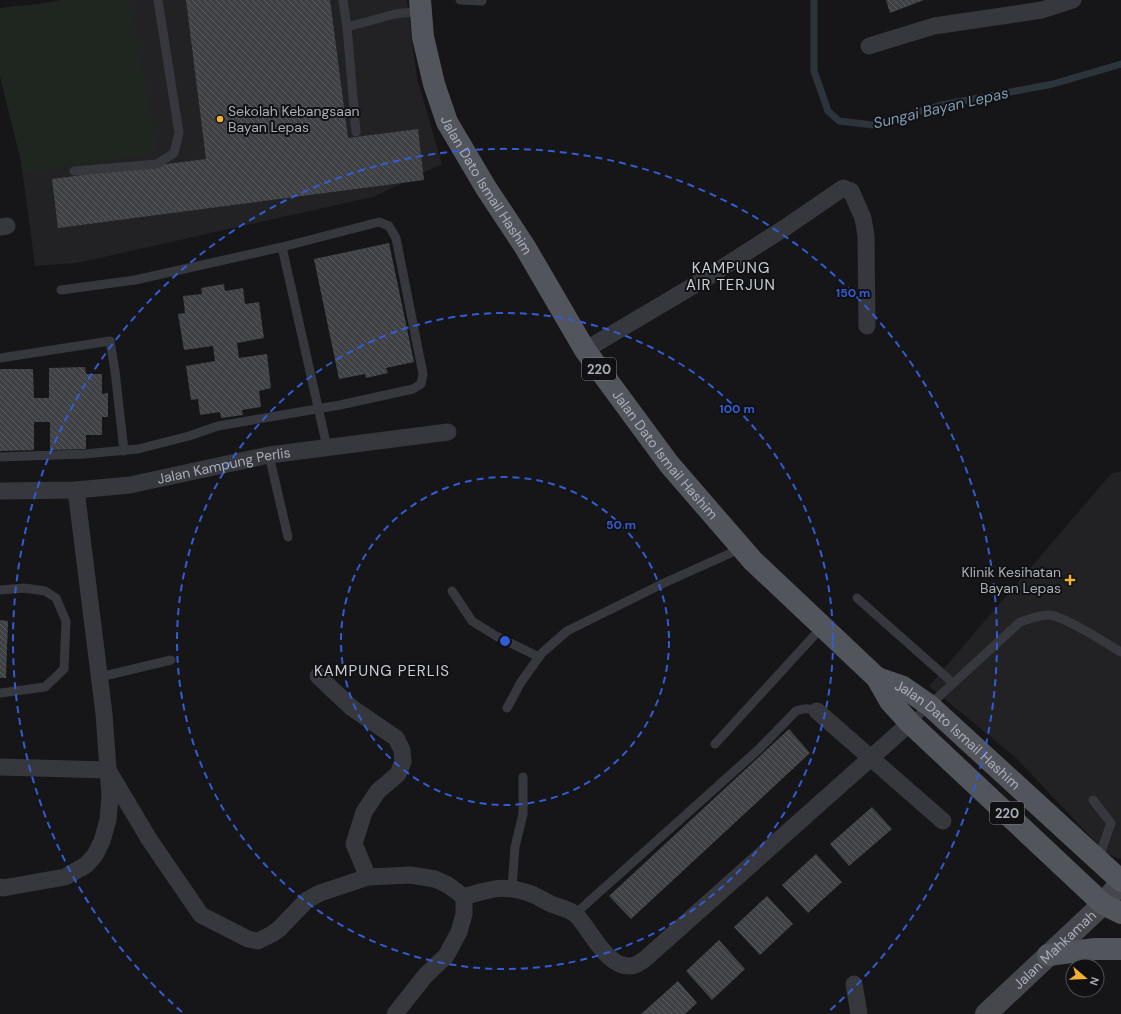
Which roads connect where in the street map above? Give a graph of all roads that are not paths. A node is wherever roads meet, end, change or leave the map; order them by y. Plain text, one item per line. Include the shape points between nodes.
1 (158, 0) edge
2 (343, 0) edge
3 (460, 0) edge
4 (1073, 0) edge
5 (482, 1) dead end
6 (420, 6) edge
7 (347, 27) junction
8 (869, 46) dead end
9 (356, 132) dead end
10 (74, 171) dead end
11 (282, 247) junction
12 (61, 290) dead end
13 (867, 326) dead end
14 (585, 350) junction
15 (0, 358) edge
16 (318, 408) junction
17 (448, 432) dead end
18 (327, 447) junction
19 (124, 451) junction
20 (269, 455) junction
21 (0, 456) edge
22 (76, 490) junction
23 (0, 491) edge
24 (288, 537) dead end
25 (742, 548) junction
26 (0, 590) edge
27 (452, 591) dead end
28 (857, 598) dead end
29 (822, 626) junction
30 (1121, 652) edge
31 (539, 658) junction
32 (171, 660) dead end
33 (318, 676) dead end
34 (100, 677) junction
35 (877, 678) junction
36 (953, 683) junction
37 (0, 693) edge
38 (929, 705) junction
39 (507, 708) dead end
40 (817, 711) joint
41 (910, 723) junction
42 (715, 744) dead end
43 (871, 758) junction
44 (0, 767) edge
45 (108, 770) junction
46 (523, 776) dead end
47 (1093, 800) dead end
48 (944, 821) dead end
49 (1098, 860) junction
50 (368, 877) junction
51 (1121, 882) edge
52 (0, 887) edge
53 (512, 888) junction
54 (464, 897) junction
55 (1112, 908) edge
56 (575, 914) junction
57 (1121, 949) edge
58 (1048, 955) junction
59 (854, 984) dead end
60 (395, 1014) edge
61 (859, 1014) edge
62 (986, 1014) edge

1 - 10 lane via 179,133 174,152 157,164
2 - 7 lane
3 - 5 lane
4 - 8 street via 1042,10 934,26
6 - 7 lane
6 - 14 main road, Jalan Dato Ismail Hashim / 220 via 423,37 434,84 447,122 486,188 525,246
7 - 9 lane
11 - 12 lane via 135,280
11 - 16 lane
11 - 16 lane via 379,222 389,226 396,238 423,374 421,384 413,389
13 - 14 street via 866,236 863,218 851,191 842,188 709,276
14 - 25 main road, Jalan Dato Ismail Hashim / 220 via 669,464
15 - 19 lane via 110,341
16 - 18 lane
16 - 19 lane via 218,426 190,436
17 - 18 street, Jalan Kampung Perlis
18 - 20 street, Jalan Kampung Perlis
19 - 21 lane
20 - 22 street, Jalan Kampung Perlis via 130,485
20 - 24 lane
22 - 23 street, Jalan Kampung Perlis
22 - 34 street
25 - 29 main road, Jalan Dato Ismail Hashim / 220
25 - 31 lane via 567,631
26 - 37 lane via 24,588 45,591 56,598 66,621 64,670 45,687
27 - 31 lane via 472,621
28 - 36 lane
29 - 35 main road, Jalan Dato Ismail Hashim / 220
29 - 42 lane
30 - 36 lane via 1066,620 1052,615 1039,615 1020,622
31 - 39 lane via 521,682
32 - 34 lane
33 - 50 street via 352,708 396,738 402,750 403,762 398,774 378,791 364,812 354,844
34 - 45 street
35 - 38 main road, Jalan Dato Ismail Hashim / 220 via 903,687
35 - 41 main road, Jalan Dato Ismail Hashim / 220 via 890,701
36 - 38 lane
38 - 41 lane
38 - 49 main road, Jalan Dato Ismail Hashim / 220
40 - 43 street
40 - 56 lane via 810,708 796,711 759,749
41 - 43 street
41 - 55 main road, Jalan Dato Ismail Hashim / 220
43 - 48 street
43 - 56 street via 646,959 634,965 623,965 612,960
44 - 45 street
45 - 50 street via 149,839 201,915 248,939 258,941 272,934 307,900 320,893
45 - 52 street via 108,820 102,841 86,865 65,877
46 - 53 lane via 522,814 514,847
47 - 49 lane via 1111,823
49 - 51 main road, Jalan Dato Ismail Hashim / 220
50 - 54 street via 411,875 435,879
51 - 55 main road, Jalan Mahkamah
53 - 54 street via 495,888
53 - 56 street
54 - 60 street via 464,914 459,932 446,956 425,976
55 - 58 main road, Jalan Mahkamah
57 - 58 main road via 1095,949
58 - 62 main road, Jalan Mahkamah
59 - 61 street

